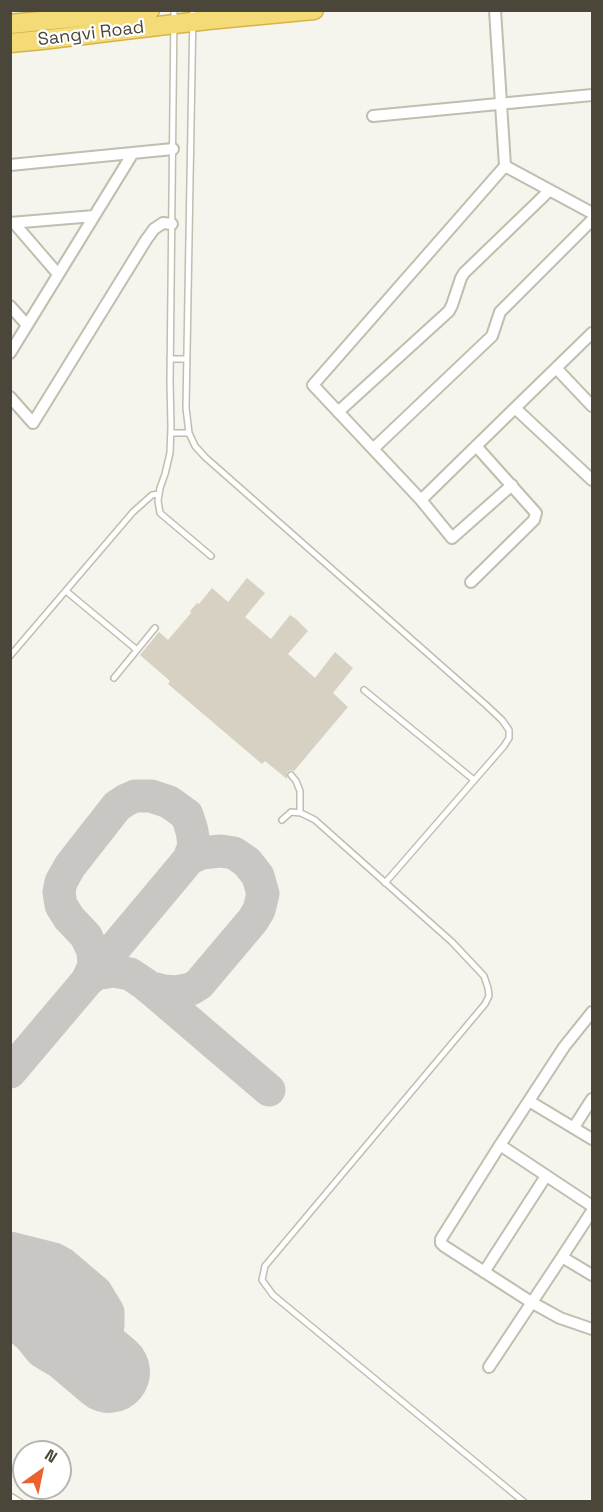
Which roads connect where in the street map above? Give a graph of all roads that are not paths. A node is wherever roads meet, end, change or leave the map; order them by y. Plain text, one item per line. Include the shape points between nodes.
1 (314, 10) edge
2 (495, 10) edge
3 (62, 15) edge
4 (139, 16) edge
5 (193, 16) edge
6 (174, 18) edge
7 (10, 24) edge
8 (10, 43) edge
9 (592, 95) edge
10 (501, 104) junction
11 (373, 116) dead end
12 (173, 149) junction
13 (133, 153) junction
14 (10, 165) edge
15 (505, 166) junction
16 (550, 190) junction
17 (592, 213) edge
18 (93, 216) junction
19 (592, 220) edge
20 (12, 223) edge
21 (172, 224) junction
22 (58, 274) junction
23 (10, 306) edge
24 (27, 325) junction
25 (592, 333) edge
26 (10, 353) edge
27 (170, 359) junction
28 (186, 359) junction
29 (556, 368) junction
30 (10, 397) edge
31 (592, 406) edge
32 (515, 408) junction
33 (338, 412) junction
34 (171, 433) junction
35 (189, 433) junction
36 (476, 446) junction
37 (373, 449) junction
38 (592, 480) edge
39 (512, 485) junction
40 (159, 494) junction
41 (421, 500) junction
42 (211, 556) dead end
43 (471, 582) dead end
44 (66, 591) junction
45 (155, 628) dead end
46 (137, 651) junction
47 (10, 656) edge
48 (114, 678) dead end
49 (364, 690) dead end
50 (291, 775) dead end
51 (474, 780) junction
52 (300, 813) junction
53 (282, 820) dead end
54 (385, 883) junction
55 (592, 1012) edge
56 (592, 1099) edge
57 (529, 1101) junction
58 (574, 1127) junction
59 (592, 1139) edge
60 (500, 1145) junction
61 (546, 1176) junction
62 (592, 1206) edge
63 (592, 1211) edge
64 (562, 1257) junction
65 (484, 1272) junction
66 (592, 1275) edge
67 (531, 1302) junction
68 (592, 1329) edge
69 (489, 1367) dead end
70 (10, 1496) edge
71 (20, 1502) edge
72 (524, 1502) edge

1 - 5 highway, Sangvi Road
2 - 10 street
3 - 4 highway, Sangvi Road
3 - 7 highway, Sangvi Road
4 - 6 highway, Sangvi Road
4 - 8 highway, Sangvi Road
5 - 6 highway, Sangvi Road
5 - 28 lane
6 - 12 lane
9 - 10 street
10 - 11 street
10 - 15 street
12 - 13 street
12 - 21 lane
13 - 14 street
13 - 18 street
15 - 16 street
15 - 33 street via 313,385
16 - 17 street
16 - 33 street via 464,273 449,311
18 - 20 street
18 - 22 street
19 - 37 street via 500,312 492,336
20 - 22 street
21 - 27 lane
21 - 30 street via 163,223 146,240 33,423
22 - 24 street
23 - 24 street
24 - 26 street
25 - 29 street
27 - 28 lane
27 - 34 lane
28 - 35 lane
29 - 31 street
29 - 32 street
32 - 36 street
32 - 38 street
33 - 37 street
34 - 35 lane
34 - 40 lane
35 - 51 lane via 206,457 502,720 509,738
36 - 39 street
36 - 41 street
37 - 41 street
39 - 41 street via 452,538
39 - 43 street via 535,509 534,520
40 - 42 lane via 160,513
40 - 44 lane via 152,495 133,512
44 - 46 lane
44 - 47 lane
45 - 46 lane
46 - 48 lane
49 - 51 lane
50 - 52 lane via 300,791
51 - 54 lane
52 - 53 lane via 291,812
52 - 54 lane via 315,820
54 - 72 lane via 484,976 489,996 265,1266 262,1280 273,1295
55 - 57 street
56 - 58 street
57 - 58 street
57 - 60 street
58 - 59 street
60 - 61 street
60 - 65 street via 441,1239 444,1246
61 - 62 street
61 - 65 street
63 - 64 street
64 - 66 street
64 - 67 street
65 - 67 street
67 - 68 street
67 - 69 street
70 - 71 lane

